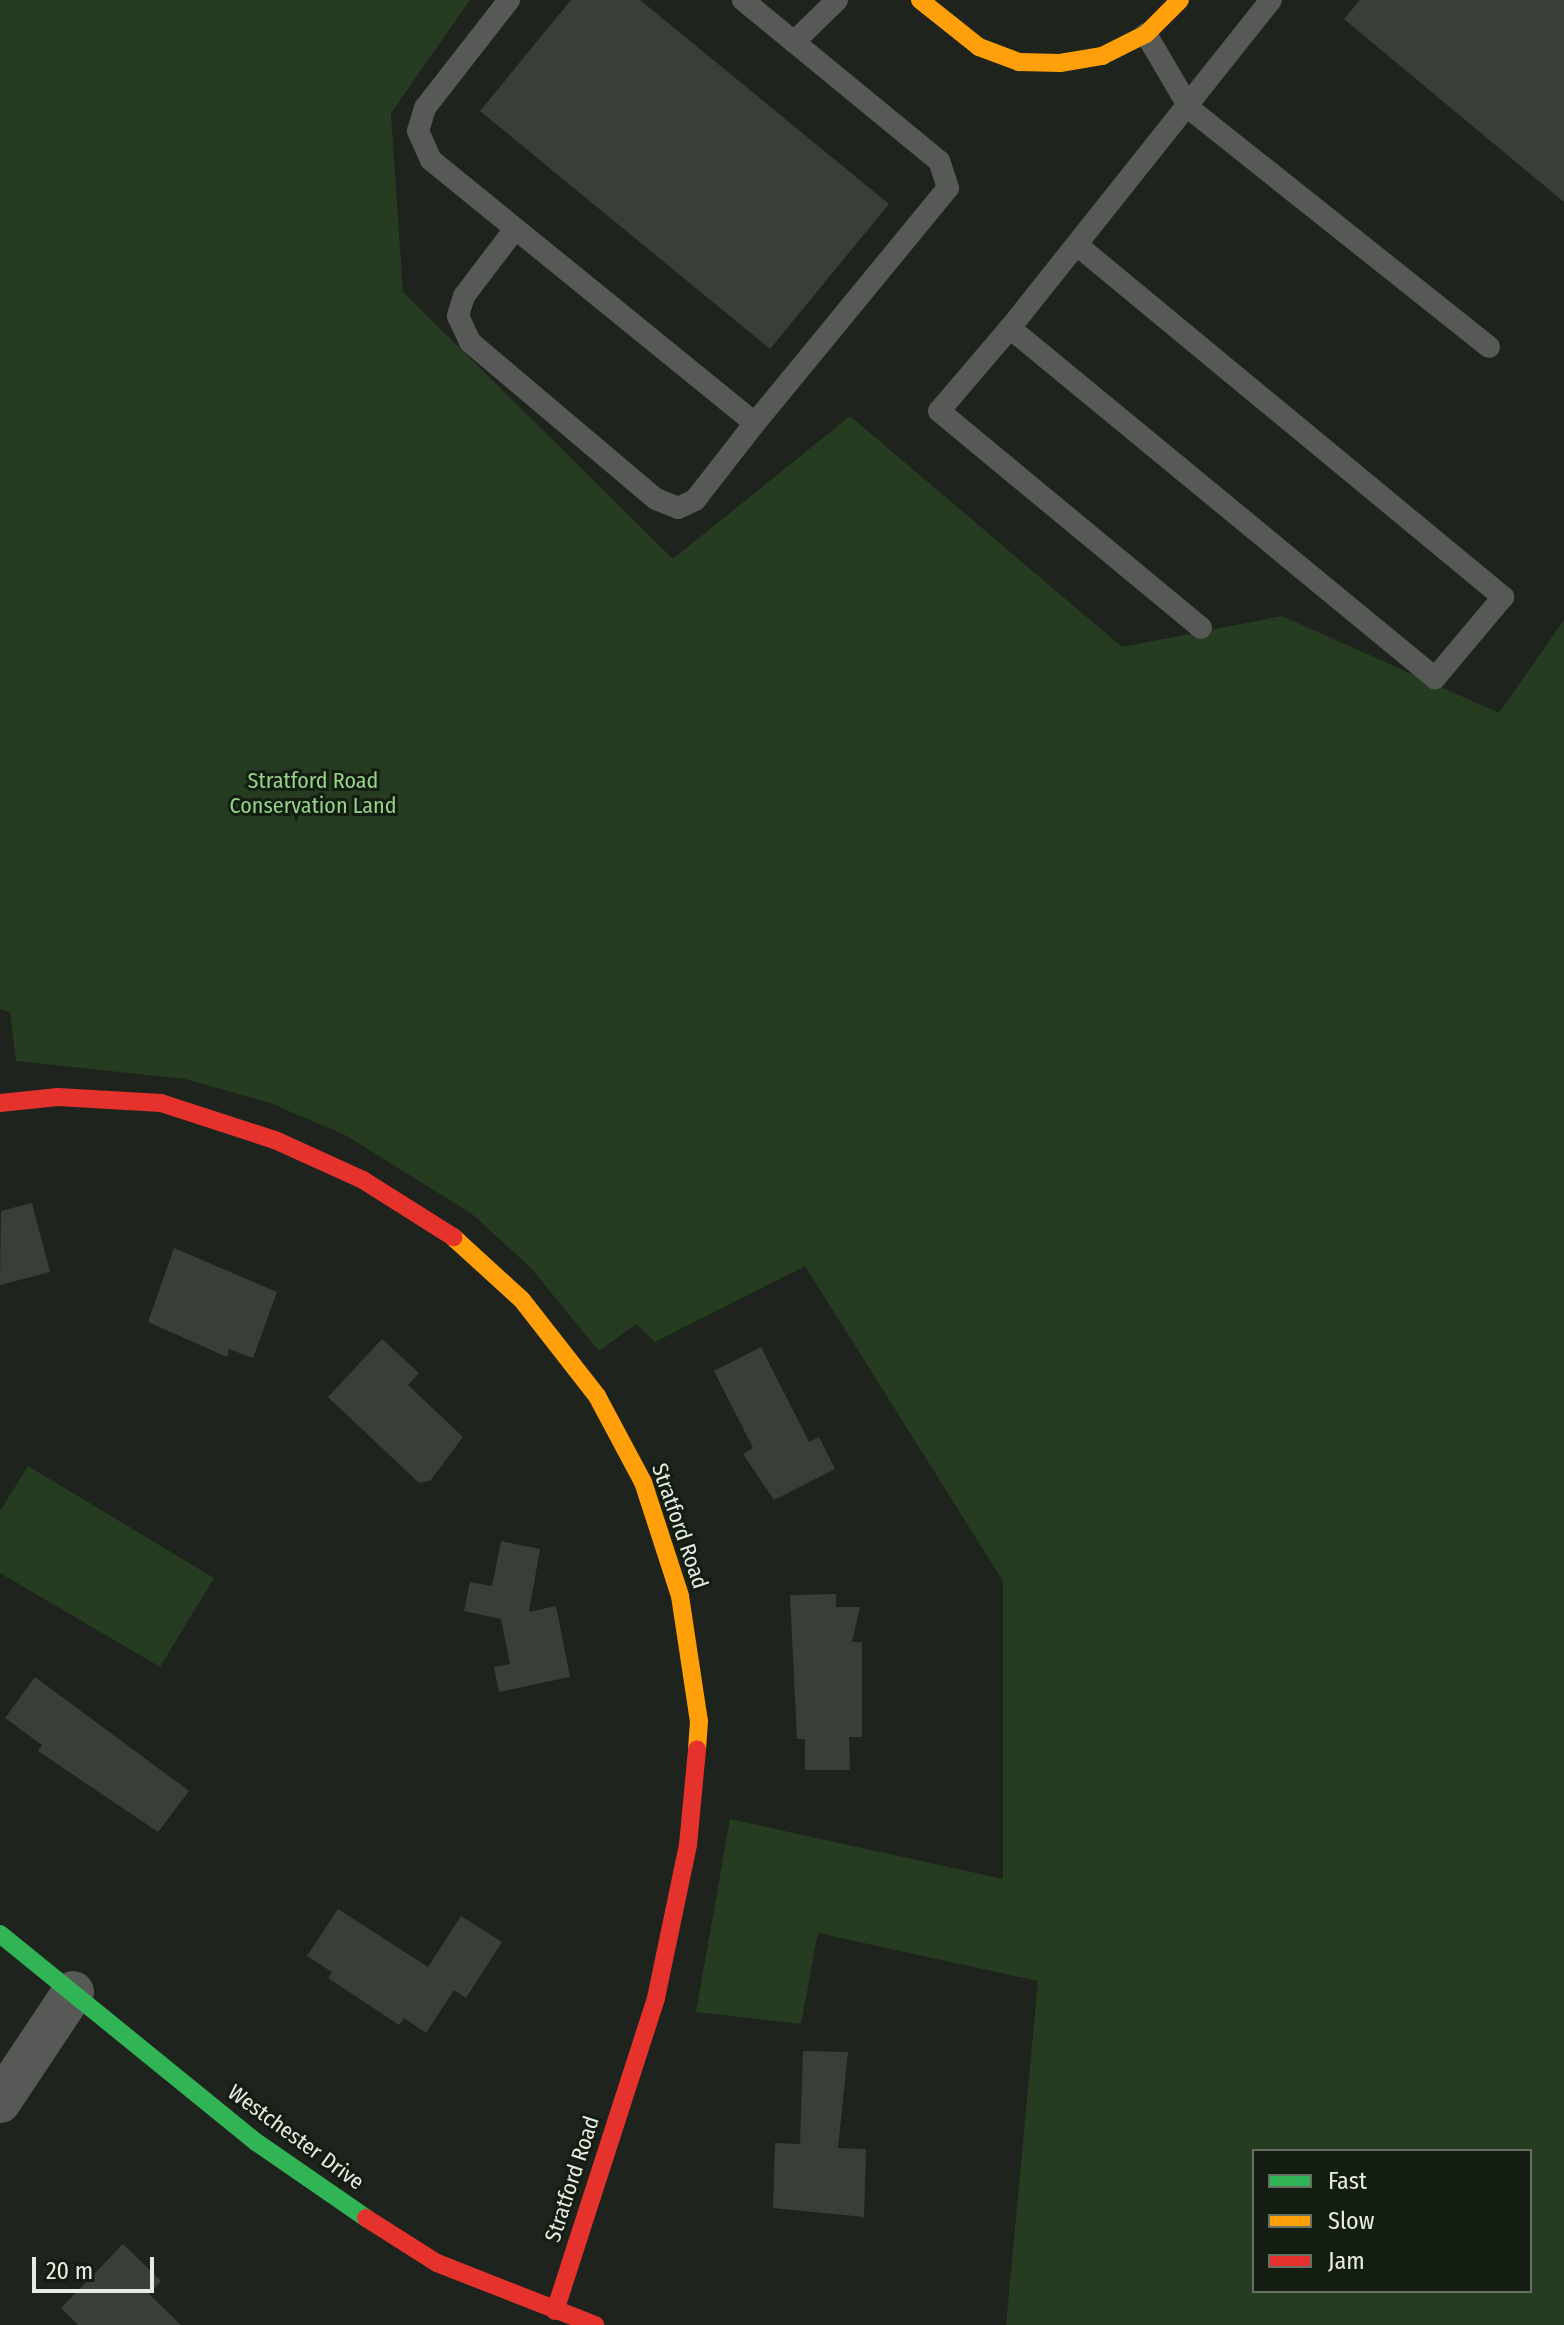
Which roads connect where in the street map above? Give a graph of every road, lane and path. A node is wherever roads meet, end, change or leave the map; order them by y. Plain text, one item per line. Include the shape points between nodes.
1 (509, 0) edge
2 (743, 0) edge
3 (837, 0) edge
4 (920, 0) edge
5 (1180, 0) edge
6 (1271, 0) edge
7 (1146, 34) junction
8 (794, 42) junction
9 (1190, 109) junction
10 (515, 229) junction
11 (1077, 245) junction
12 (1010, 328) junction
13 (1489, 347) dead end
14 (755, 423) junction
15 (1201, 628) dead end
16 (0, 1103) edge
17 (0, 1934) edge
18 (73, 1992) junction
19 (0, 2102) edge
20 (555, 2311) junction
21 (595, 2325) edge

1 - 10 lane via 425,108 418,131 431,160
2 - 8 lane
3 - 8 lane
4 - 7 street via 979,47 1019,62 1102,56
5 - 7 street
6 - 9 lane
7 - 9 lane
8 - 14 lane via 939,161 948,188
9 - 11 lane
9 - 13 lane
10 - 14 lane
10 - 14 lane via 464,296 458,316 470,342 656,499 678,508 695,500
11 - 12 lane
11 - 12 lane via 1503,597 1435,678
12 - 15 lane via 939,411
16 - 20 street, Stratford Road via 58,1097 161,1103 275,1140 363,1180 452,1236 522,1300 597,1396 643,1482 680,1596 699,1721 688,1845 656,1998
17 - 18 street, Westchester Drive
18 - 19 street
18 - 20 street, Westchester Drive via 256,2142 353,2210 437,2263
20 - 21 street, Westchester Drive

